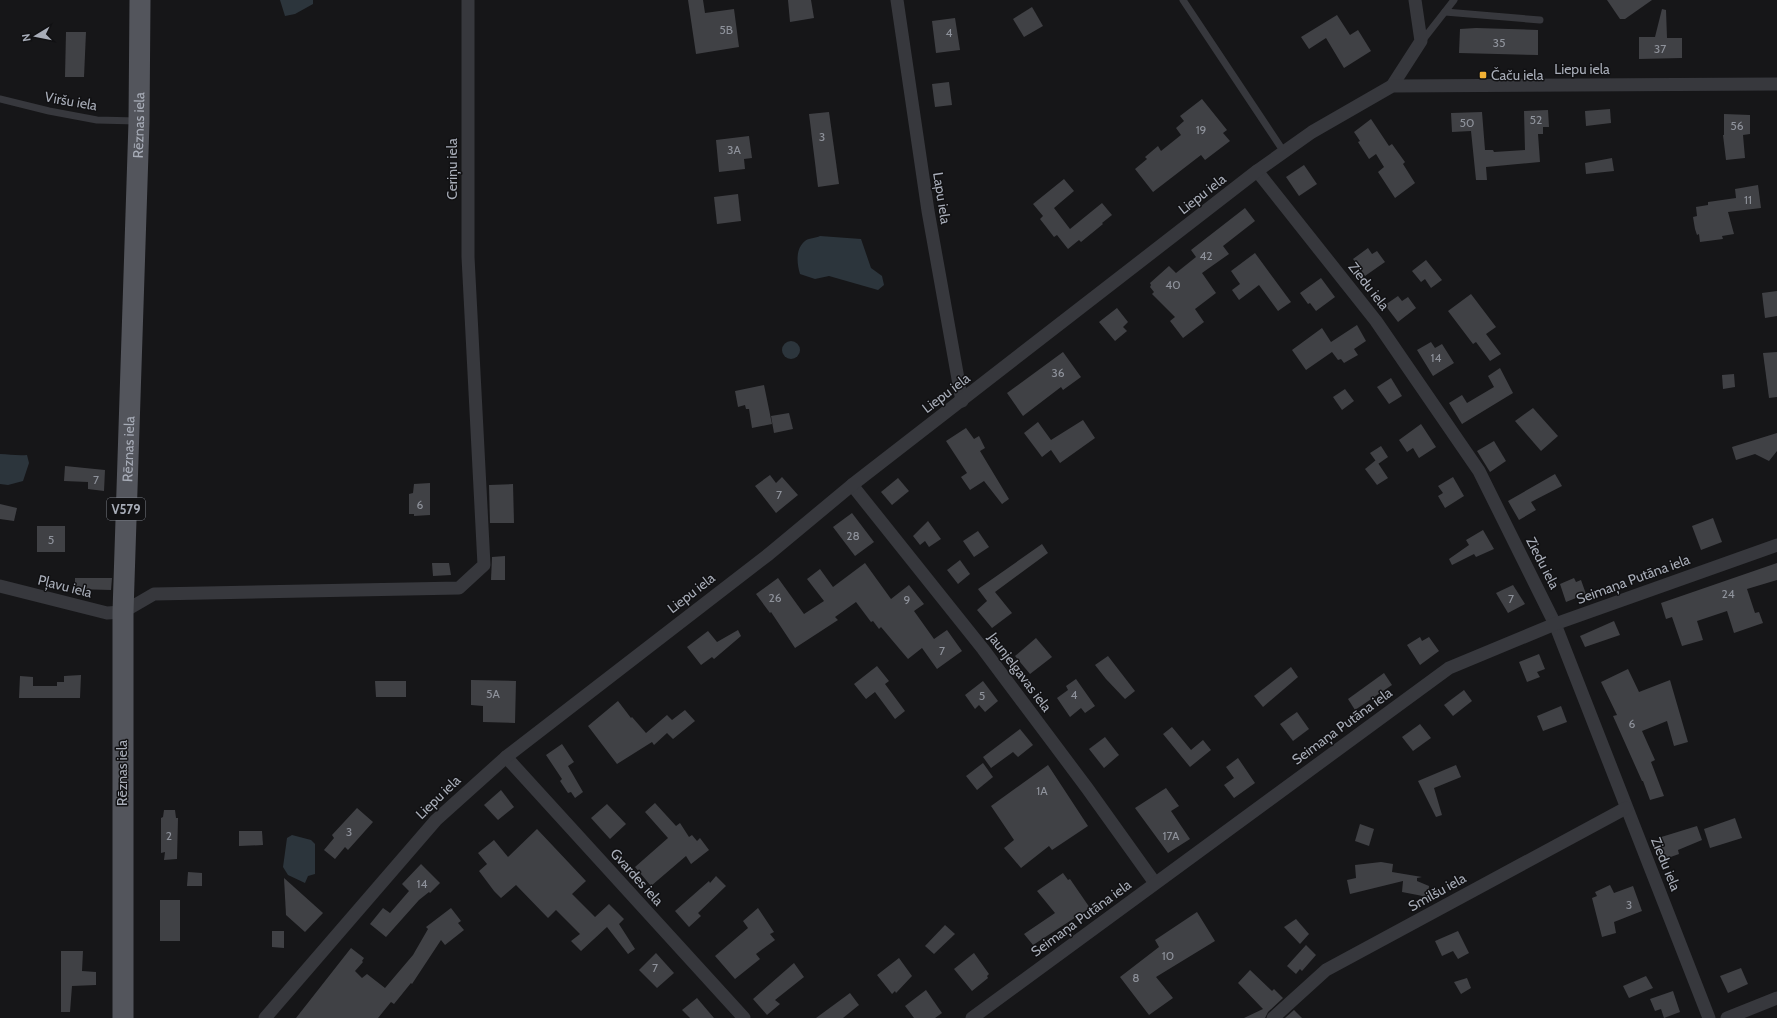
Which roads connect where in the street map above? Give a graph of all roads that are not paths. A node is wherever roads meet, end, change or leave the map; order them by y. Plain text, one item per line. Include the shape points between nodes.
1 (140, 0) edge
2 (468, 0) edge
3 (897, 0) edge
4 (1183, 0) edge
5 (1415, 0) edge
6 (1454, 0) edge
7 (1445, 12) junction
8 (1540, 20) dead end
9 (1421, 41) junction
10 (1777, 84) edge
11 (1392, 86) junction
12 (0, 99) edge
13 (138, 122) junction
14 (1284, 152) junction
15 (1257, 171) junction
16 (962, 401) junction
17 (852, 485) junction
18 (1777, 545) edge
19 (0, 586) edge
20 (123, 612) junction
21 (1556, 624) junction
22 (506, 756) junction
23 (1626, 808) junction
24 (1155, 883) junction
25 (1777, 998) edge
26 (123, 1018) edge
27 (265, 1018) edge
28 (744, 1018) edge
29 (972, 1018) edge
30 (1273, 1018) edge
31 (1709, 1018) edge
32 (1727, 1018) edge

1 - 13 main road, Rēznas iela / V579
2 - 20 street, Ceriņu iela via 468,257 484,565 459,588 154,594
3 - 16 street, Lapu iela via 928,212
4 - 14 lane
5 - 9 street
6 - 7 lane
7 - 8 lane
7 - 9 lane
9 - 11 street
10 - 11 street, Liepu iela
11 - 14 street, Liepu iela via 1312,132
12 - 13 lane, Viršu iela via 97,120
13 - 20 main road, Rēznas iela / V579
14 - 15 street, Liepu iela
15 - 16 street, Liepu iela
15 - 21 street, Ziedu iela via 1376,321 1479,471
16 - 17 street, Liepu iela
17 - 22 street, Liepu iela via 769,554
17 - 24 street, Jaunjelgavas iela via 983,649
18 - 21 street, Seimaņa Putāna iela
19 - 20 street, Pļavu iela via 107,613
20 - 26 main road, Rēznas iela / V579
21 - 23 street, Ziedu iela
21 - 24 street, Seimaņa Putāna iela via 1450,668
22 - 27 street, Liepu iela via 436,820
22 - 28 street, Gvardes iela
23 - 30 street, Smilšu iela via 1326,970
23 - 31 street, Ziedu iela
24 - 29 street, Seimaņa Putāna iela
25 - 32 street

